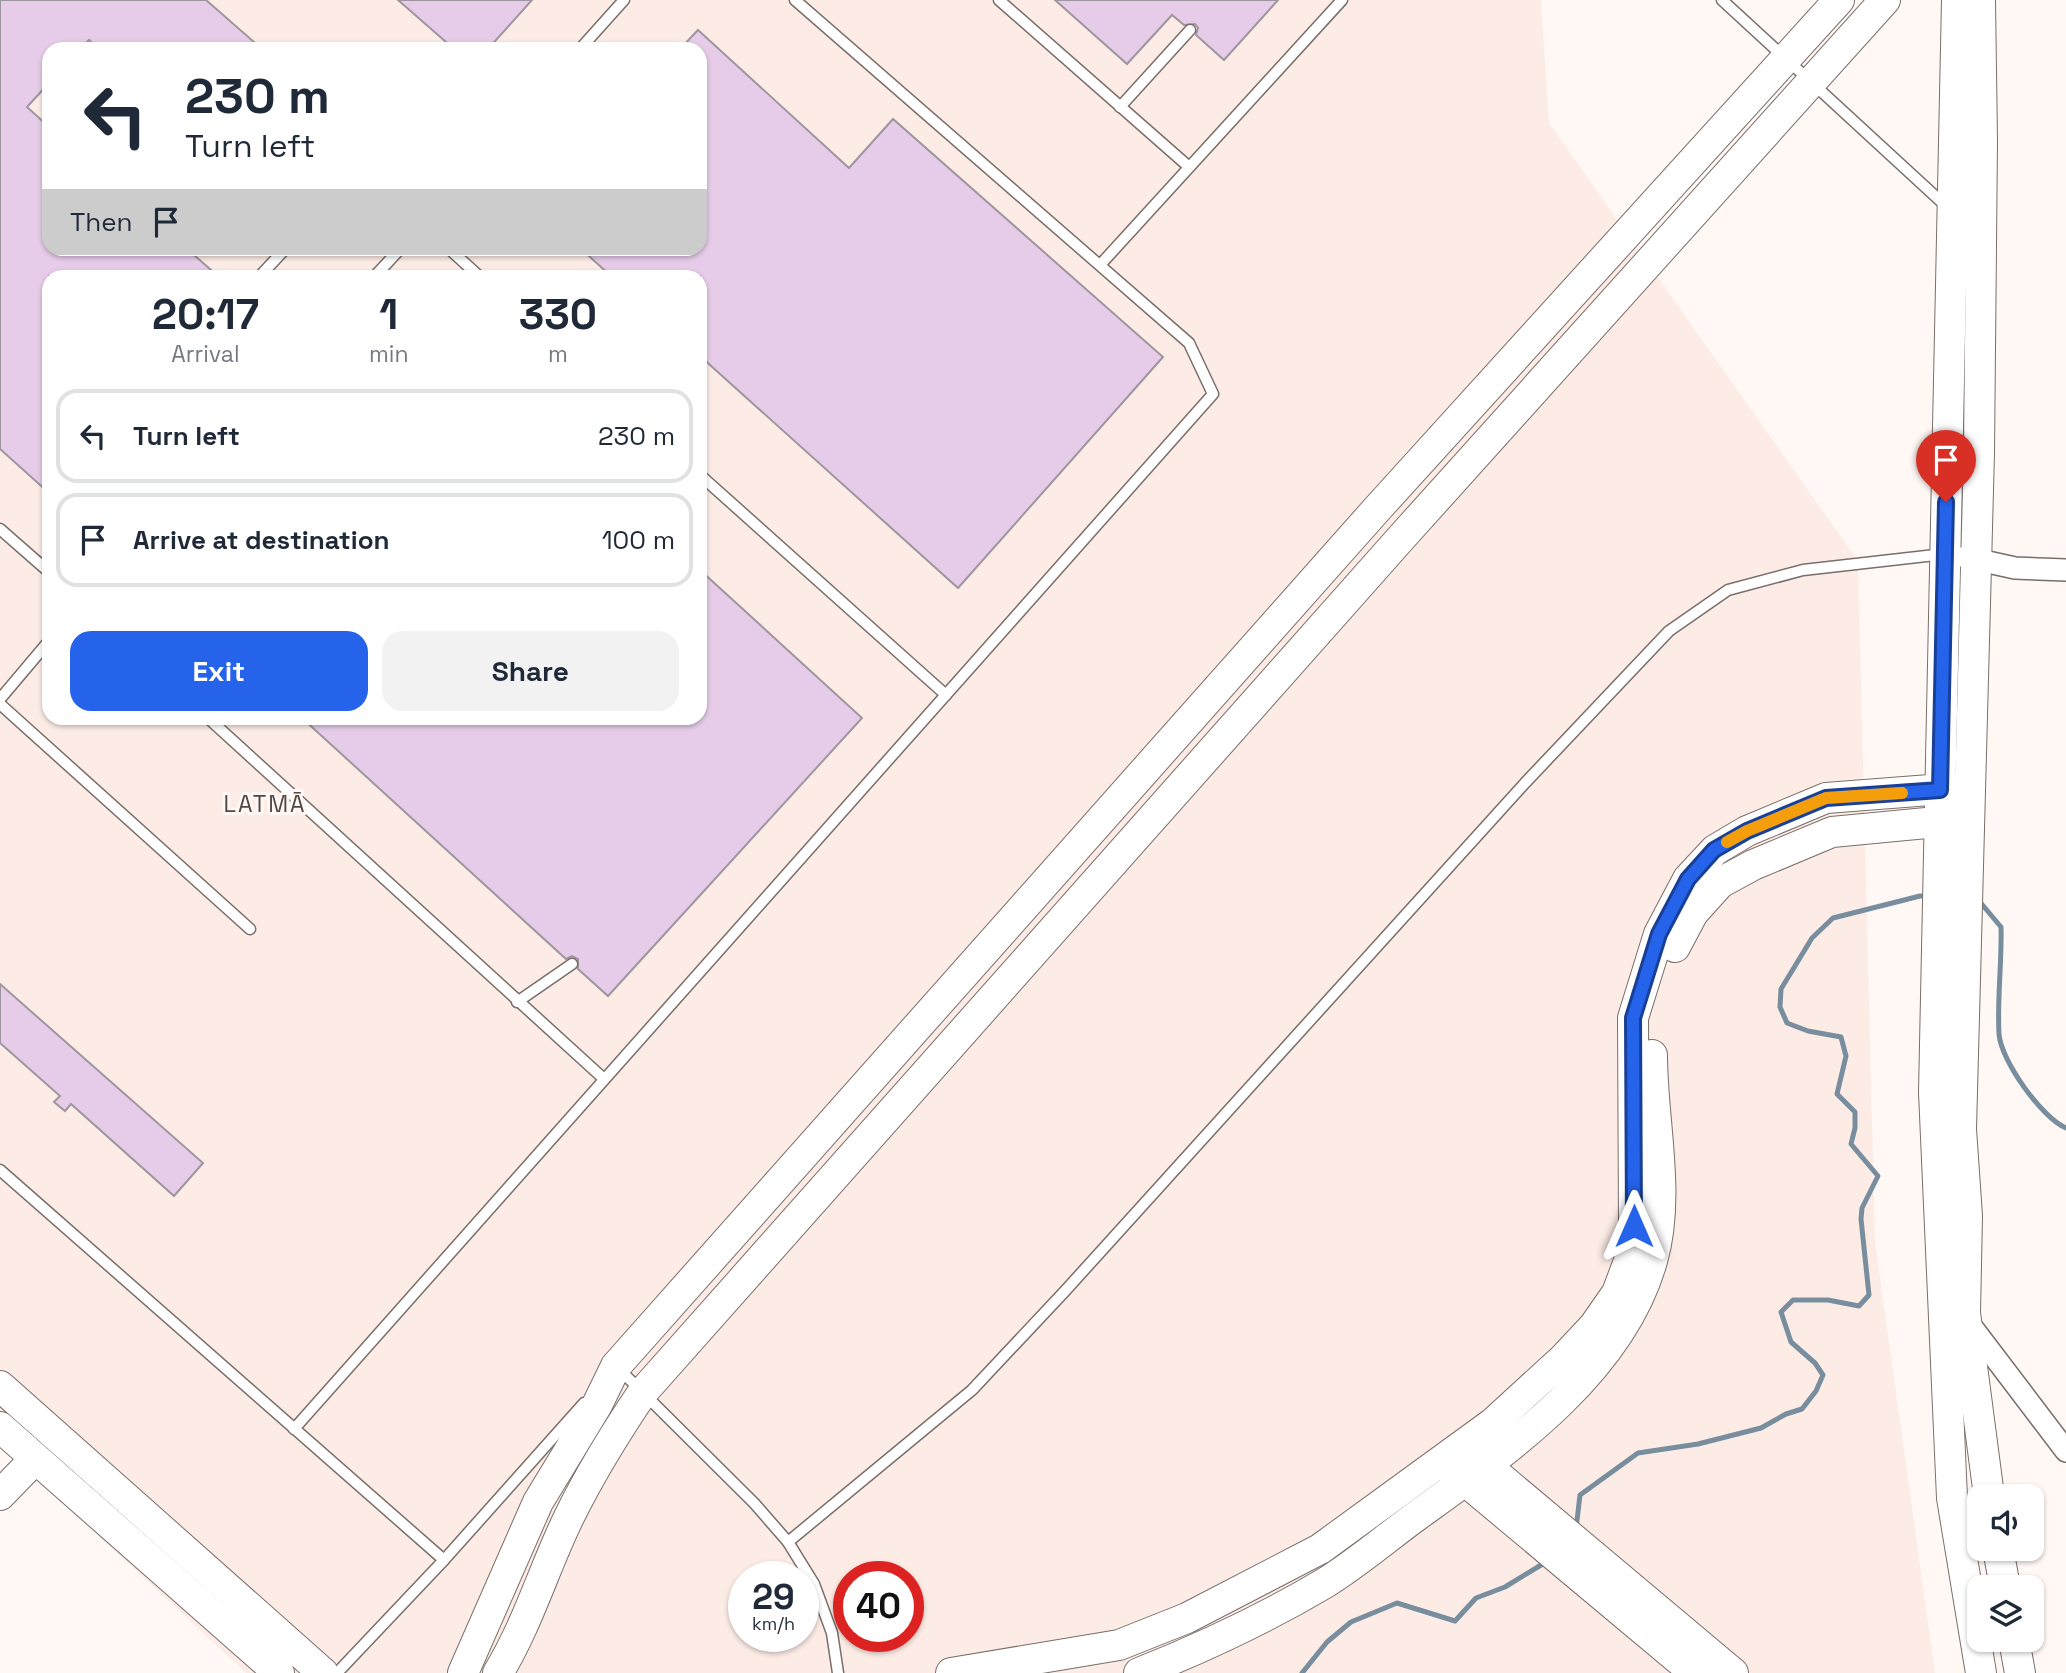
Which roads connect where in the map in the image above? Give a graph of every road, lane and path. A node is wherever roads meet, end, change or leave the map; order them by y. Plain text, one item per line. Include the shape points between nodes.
1 (624, 0) edge
2 (795, 0) edge
3 (999, 0) edge
4 (1342, 0) edge
5 (1722, 0) edge
6 (1839, 0) edge
7 (1885, 0) edge
8 (1957, 0) edge
9 (1980, 0) edge
10 (1190, 30) dead end
11 (586, 42) edge
12 (1786, 59) junction
13 (1812, 82) junction
14 (1120, 107) junction
15 (1188, 166) junction
16 (1954, 213) junction
17 (279, 256) edge
18 (394, 256) edge
19 (457, 256) edge
20 (1100, 265) junction
21 (266, 270) edge
22 (381, 270) edge
23 (472, 270) edge
24 (707, 481) edge
25 (0, 529) edge
26 (1944, 554) junction
27 (1976, 559) junction
28 (42, 566) edge
29 (2066, 570) edge
30 (42, 649) edge
31 (946, 695) junction
32 (0, 702) edge
33 (216, 725) edge
34 (1955, 788) junction
35 (1954, 820) junction
36 (1952, 927) junction
37 (250, 929) dead end
38 (572, 964) dead end
39 (517, 1002) junction
40 (604, 1079) junction
41 (0, 1170) edge
42 (1966, 1319) junction
43 (616, 1366) junction
44 (0, 1386) edge
45 (643, 1392) junction
46 (0, 1427) edge
47 (294, 1429) junction
48 (2066, 1451) edge
49 (1451, 1453) junction
50 (35, 1459) junction
51 (1475, 1473) junction
52 (1987, 1484) edge
53 (0, 1495) edge
54 (788, 1542) junction
55 (187, 1553) junction
56 (444, 1560) junction
57 (1985, 1575) edge
58 (169, 1576) junction
59 (1984, 1652) edge
60 (2016, 1652) edge
61 (1687, 1663) edge
62 (279, 1673) edge
63 (323, 1673) edge
64 (337, 1673) edge
65 (463, 1673) edge
66 (498, 1673) edge
67 (838, 1673) edge
68 (951, 1673) edge
69 (1139, 1673) edge
70 (1733, 1673) edge
71 (1981, 1673) edge
72 (2020, 1673) edge

1 - 11 lane
2 - 20 lane
3 - 14 lane
4 - 15 lane
5 - 12 lane
6 - 12 street
7 - 13 street
8 - 16 street
9 - 27 street
10 - 14 lane
12 - 13 lane
12 - 43 street via 1377,509
13 - 16 lane
13 - 45 street via 1391,548
14 - 15 lane
15 - 20 lane
16 - 26 street
17 - 21 lane
18 - 22 lane
19 - 23 lane
20 - 31 lane via 1189,343 1213,394
24 - 31 lane
25 - 28 lane
26 - 27 street
26 - 34 street
26 - 54 lane via 1803,570 1728,590 1669,631 972,1390
27 - 29 street via 2015,568
27 - 34 street
30 - 32 lane
31 - 40 lane
32 - 37 lane
33 - 39 lane
34 - 35 street
34 - 49 street via 1826,798 1714,850 1688,879 1659,934 1633,1018 1634,1226 1629,1261 1617,1293 1564,1358 1493,1423
35 - 36 street
35 - 51 street via 1832,832 1720,883 1693,913 1651,1006 1660,1213 1653,1259 1640,1298 1600,1360 1570,1392
36 - 42 street via 1967,1216
36 - 57 street via 1934,1092 1942,1320 1952,1499
38 - 39 lane
39 - 40 lane
40 - 47 lane
41 - 47 lane
42 - 48 street
42 - 52 street
43 - 45 lane
43 - 56 lane
43 - 65 street via 538,1502
44 - 55 street
45 - 54 lane
45 - 66 street via 569,1517
46 - 50 street
47 - 56 lane
49 - 51 street
49 - 68 street via 1320,1549 1187,1618 1119,1645
50 - 53 street
50 - 58 street
51 - 61 street via 1584,1564
51 - 69 street via 1326,1582 1193,1652
54 - 67 lane via 814,1584 832,1633
55 - 58 street
55 - 63 street
56 - 64 lane
58 - 62 street
59 - 71 street
60 - 72 street
61 - 70 street

